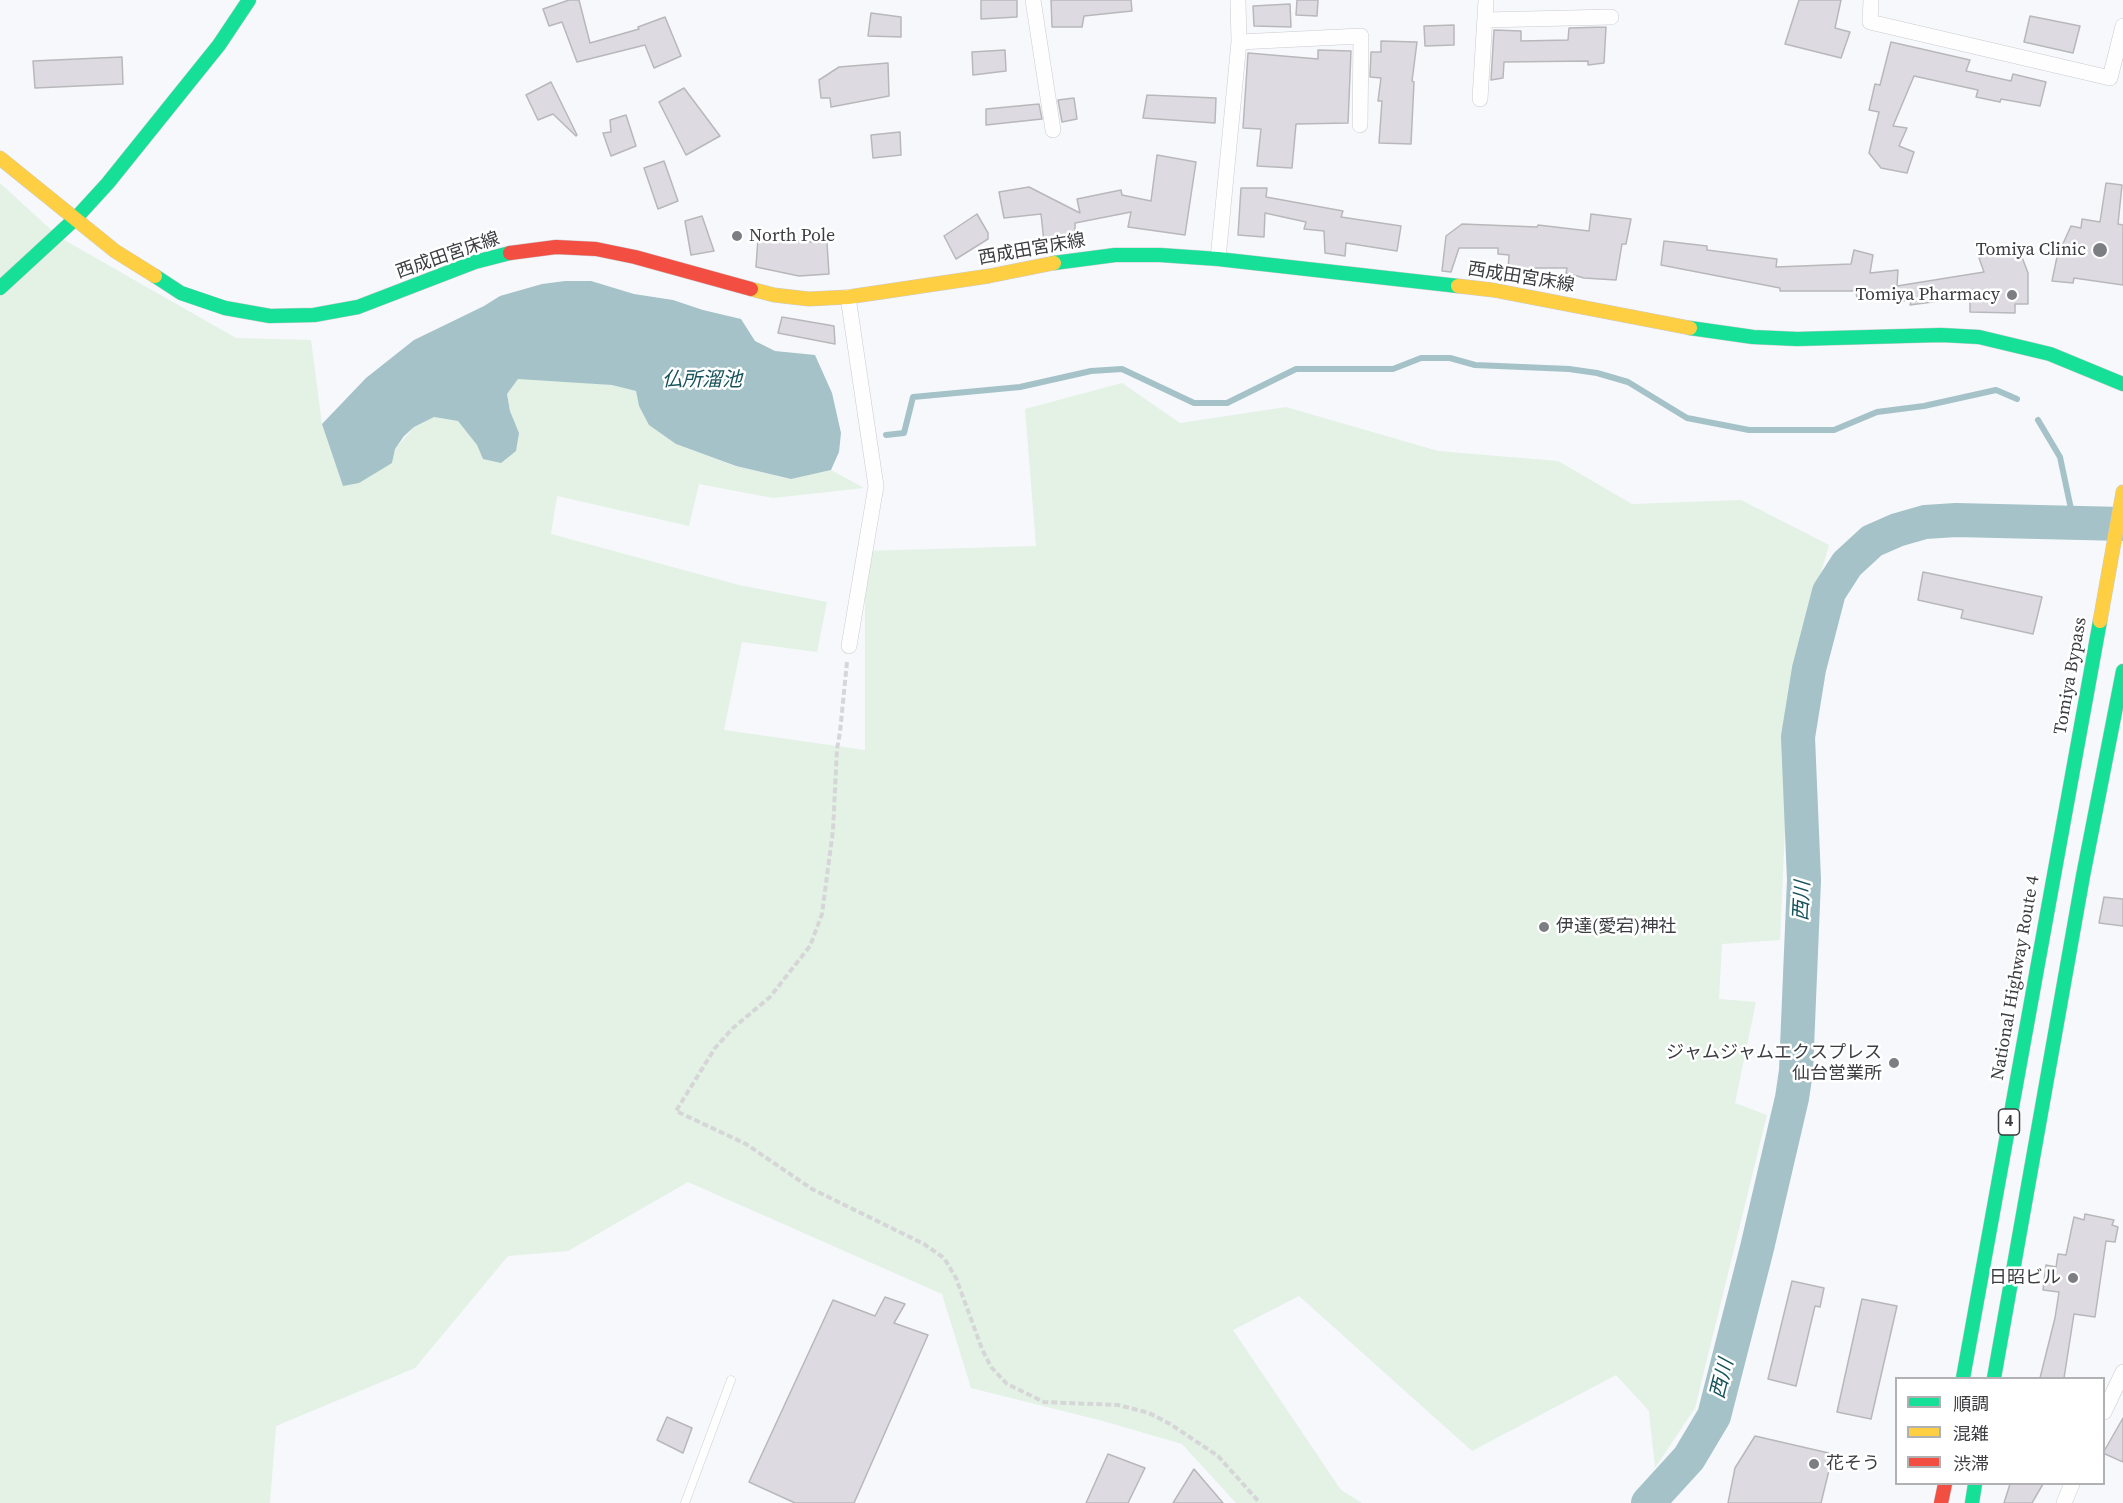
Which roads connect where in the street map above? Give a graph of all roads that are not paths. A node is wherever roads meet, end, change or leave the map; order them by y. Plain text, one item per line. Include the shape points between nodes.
1 (249, 0) edge
2 (1033, 0) edge
3 (1238, 0) edge
4 (1486, 0) edge
5 (1871, 0) edge
6 (1611, 16) dead end
7 (1485, 20) junction
8 (2123, 27) edge
9 (1239, 42) junction
10 (1480, 99) dead end
11 (1359, 125) dead end
12 (1053, 130) dead end
13 (0, 158) edge
14 (76, 218) junction
15 (1218, 260) junction
16 (0, 288) edge
17 (848, 297) junction
18 (2123, 384) edge
19 (2123, 492) edge
20 (849, 646) road end
21 (2123, 671) edge
22 (2111, 806) dead end
23 (2055, 866) joint
24 (2083, 876) junction
25 (2123, 1372) edge
26 (1964, 1377) edge
27 (1994, 1377) edge
28 (731, 1380) dead end
29 (2105, 1408) edge
30 (1945, 1485) edge
31 (1975, 1485) edge
32 (2072, 1485) edge
33 (685, 1503) edge
34 (1941, 1503) edge
35 (1972, 1503) edge
36 (2064, 1503) edge

1 - 14 main road via 170,108
2 - 12 street
3 - 9 street
4 - 7 street
5 - 8 street via 1870,22 2109,78
6 - 7 street
7 - 10 street
9 - 11 street via 1361,36
9 - 15 street
13 - 14 main road, 西成田宮床線
14 - 16 main road
14 - 17 main road, 西成田宮床線 via 115,251 181,293 225,308 270,316 314,315 358,307 475,262 556,247 596,249 635,257 774,295 808,299
15 - 17 main road, 西成田宮床線 via 1115,255
15 - 18 main road, 西成田宮床線 via 1493,290 1753,337 1979,337 2050,354
17 - 20 street via 876,486
19 - 23 main road, Tomiya Bypass / 4
21 - 24 main road, 4
22 - 24 main road
23 - 26 main road, National Highway Route 4 / 4
24 - 27 main road, 4
25 - 29 street
28 - 33 lane
30 - 34 main road
31 - 35 main road
32 - 36 street

